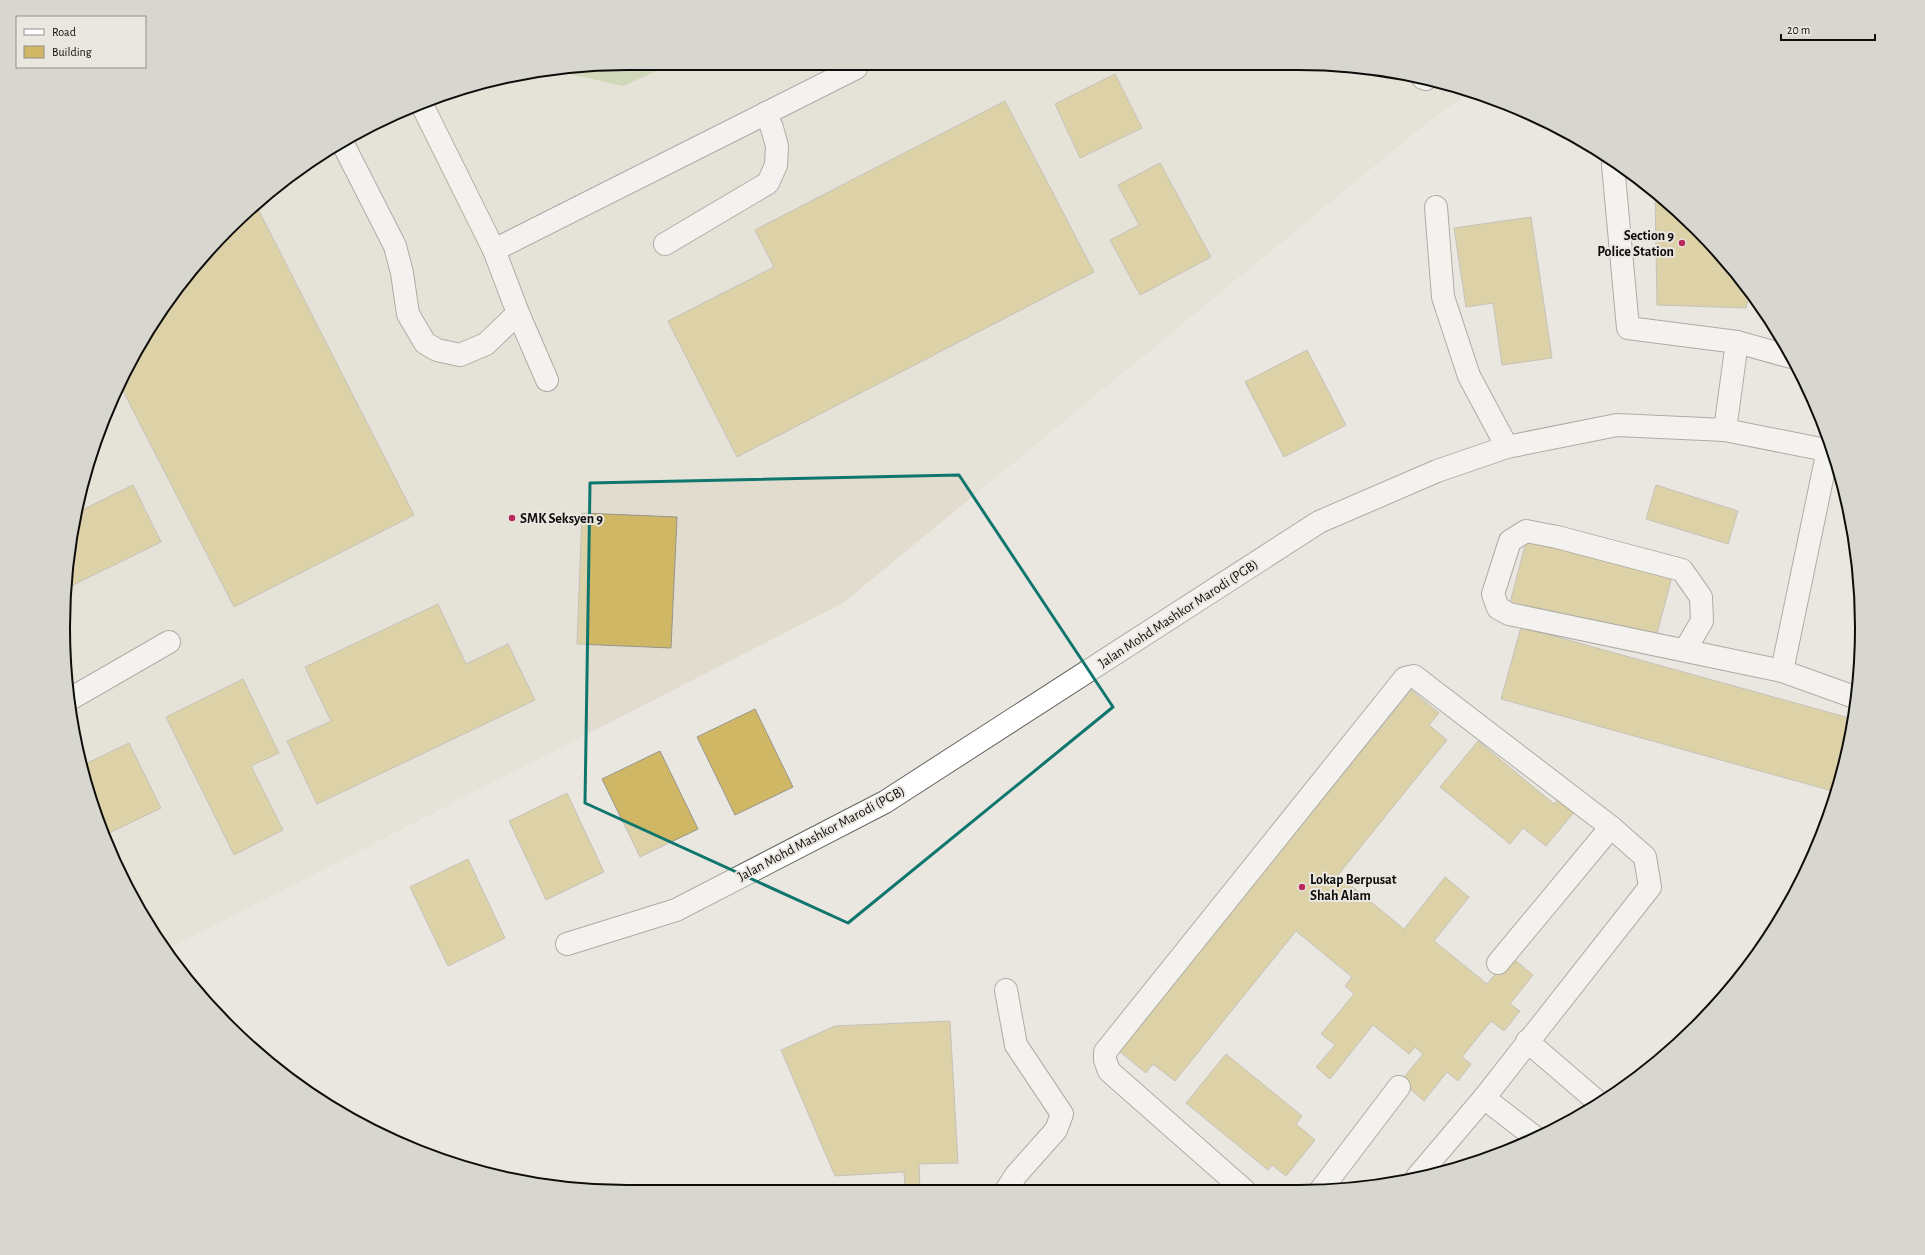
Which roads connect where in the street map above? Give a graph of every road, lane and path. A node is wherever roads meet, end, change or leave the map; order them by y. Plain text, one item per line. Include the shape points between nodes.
1 (852, 70) edge
2 (424, 109) edge
3 (766, 113) junction
4 (345, 148) edge
5 (1613, 168) edge
6 (1436, 207) dead end
7 (665, 244) dead end
8 (494, 250) junction
9 (518, 313) junction
10 (1737, 342) junction
11 (1783, 354) edge
12 (547, 380) dead end
13 (1725, 430) junction
14 (1508, 447) junction
15 (1825, 449) edge
16 (1828, 458) edge
17 (169, 642) dead end
18 (1685, 650) junction
19 (1782, 671) junction
20 (75, 696) edge
21 (1850, 696) edge
22 (1611, 827) junction
23 (567, 944) dead end
24 (1498, 963) dead end
25 (1006, 990) dead end
26 (1527, 1041) junction
27 (1398, 1087) dead end
28 (1484, 1098) junction
29 (1594, 1099) edge
30 (1531, 1134) edge
31 (1423, 1170) edge
32 (1325, 1184) edge
33 (1010, 1185) edge
34 (1238, 1185) edge

1 - 3 lane
2 - 8 lane
3 - 7 lane via 777,146 776,165 768,183
3 - 8 lane
4 - 9 lane via 395,246 408,314 425,343 437,350 460,355 486,344
5 - 10 lane via 1628,328
6 - 14 lane via 1443,297 1469,376
8 - 9 lane
9 - 12 lane
10 - 11 lane
10 - 13 lane
13 - 14 lane, Jalan Mohd Mashkor Marodi (PGB) via 1617,425
13 - 15 lane, Jalan Mohd Mashkor Marodi (PGB)
14 - 23 lane, Jalan Mohd Mashkor Marodi (PGB) via 1437,471 1319,522 885,802 676,910
16 - 19 lane
17 - 20 lane
18 - 18 lane via 1509,614 1498,608 1493,594 1510,541 1526,531 1682,570 1701,597 1702,621
18 - 19 lane
19 - 21 lane
22 - 24 lane
22 - 26 lane via 1645,857 1650,887
22 - 34 lane via 1414,676 1405,678 1105,1052 1109,1071
25 - 33 lane via 1016,1045 1062,1114 1056,1130
26 - 28 lane
26 - 29 lane
27 - 32 lane
28 - 30 lane
28 - 31 lane

